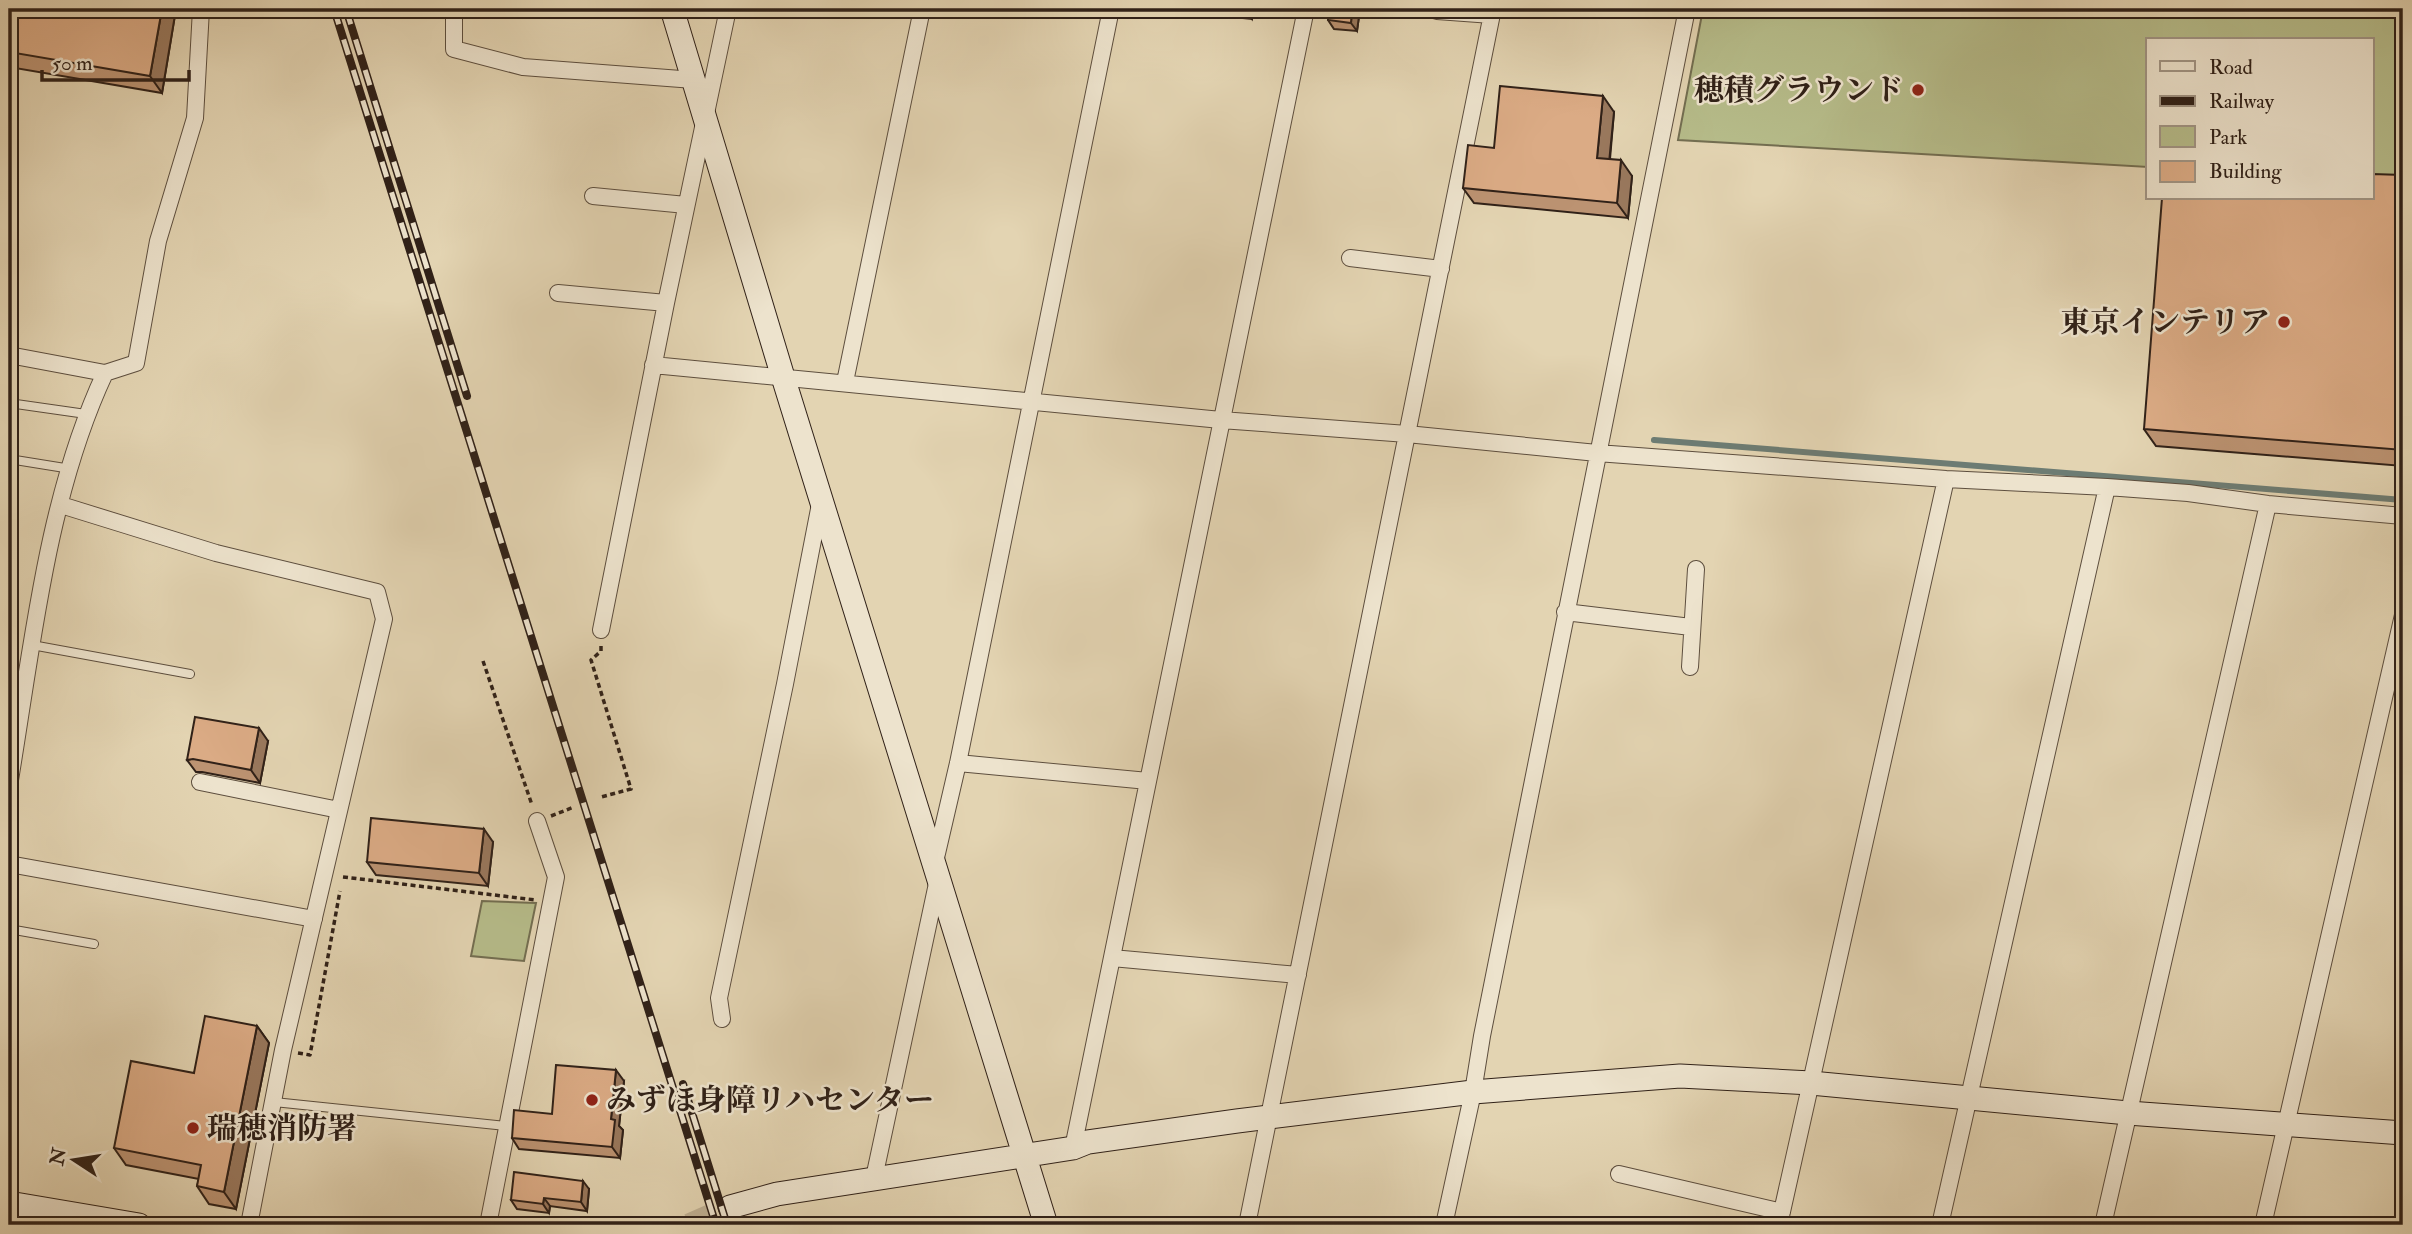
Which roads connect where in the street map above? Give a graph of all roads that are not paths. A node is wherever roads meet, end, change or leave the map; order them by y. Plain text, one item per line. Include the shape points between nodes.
1 (201, 9) edge
2 (454, 9) edge
3 (673, 9) edge
4 (729, 9) edge
5 (922, 9) edge
6 (1111, 9) edge
7 (1306, 9) edge
8 (1686, 9) edge
9 (1437, 11) dead end
10 (1493, 12) edge
11 (694, 80) junction
12 (705, 116) junction
13 (593, 196) dead end
14 (686, 205) junction
15 (1350, 258) dead end
16 (1441, 269) junction
17 (558, 293) dead end
18 (666, 303) junction
19 (9, 355) edge
20 (653, 365) junction
21 (105, 373) junction
22 (783, 377) junction
23 (845, 382) junction
24 (1032, 402) junction
25 (9, 403) edge
26 (86, 414) junction
27 (1222, 420) junction
28 (1407, 434) junction
29 (1597, 453) junction
30 (9, 459) edge
31 (71, 469) junction
32 (1946, 479) junction
33 (2107, 487) junction
34 (821, 499) junction
35 (2268, 504) junction
36 (61, 505) junction
37 (2403, 516) edge
38 (1696, 569) dead end
39 (1565, 612) junction
40 (2403, 615) edge
41 (1691, 627) junction
42 (601, 630) road end
43 (32, 645) junction
44 (1690, 667) dead end
45 (190, 674) dead end
46 (15, 707) edge
47 (958, 763) junction
48 (1148, 781) junction
49 (200, 782) dead end
50 (9, 786) edge
51 (339, 810) junction
52 (537, 821) road end
53 (9, 864) edge
54 (936, 872) junction
55 (314, 919) junction
56 (9, 929) edge
57 (94, 944) dead end
58 (1112, 958) junction
59 (1298, 975) junction
60 (722, 1019) dead end
61 (1811, 1083) junction
62 (1473, 1093) junction
63 (1968, 1098) junction
64 (274, 1102) junction
65 (2128, 1112) junction
66 (1270, 1117) junction
67 (506, 1126) junction
68 (2286, 1126) junction
69 (2403, 1133) edge
70 (1073, 1148) junction
71 (1024, 1155) junction
72 (1619, 1174) dead end
73 (874, 1178) junction
74 (9, 1203) edge
75 (730, 1208) tunnel mouth
76 (1780, 1219) edge
77 (139, 1225) edge
78 (249, 1225) edge
79 (488, 1225) edge
80 (1046, 1225) edge
81 (1247, 1225) edge
82 (1444, 1225) edge
83 (1940, 1225) edge
84 (2103, 1225) edge
85 (2263, 1225) edge

1 - 21 street via 195,118 158,241 136,363
2 - 11 street via 454,49 523,67
3 - 11 street
4 - 12 street
5 - 23 street
6 - 24 street
7 - 27 street
8 - 29 street
9 - 10 street
10 - 16 street
11 - 12 street
12 - 14 street
12 - 22 street
13 - 14 street
14 - 18 street
15 - 16 street
16 - 28 street
17 - 18 street
18 - 20 street
19 - 21 street
20 - 22 street
20 - 42 street
21 - 26 street
22 - 23 street
22 - 34 street
23 - 24 street
24 - 27 street
24 - 47 street
25 - 26 lane
26 - 31 street
27 - 28 street
27 - 48 street
28 - 29 street
28 - 59 street
29 - 32 street
29 - 39 street
30 - 31 lane
31 - 36 street
32 - 33 street
32 - 61 street
33 - 35 street
33 - 63 street
34 - 54 street
34 - 60 street via 719,998
35 - 37 street
35 - 65 street
36 - 43 street
36 - 51 street via 216,553 377,592 384,618
38 - 41 street
39 - 41 street
39 - 62 street
40 - 68 street
41 - 44 street
43 - 45 lane
43 - 46 street
46 - 50 street
47 - 48 street
47 - 54 street
48 - 58 street
49 - 51 street
51 - 55 street
52 - 67 street via 556,877
53 - 55 street
54 - 71 street
54 - 73 street
55 - 64 street
56 - 57 lane
58 - 59 street
58 - 70 street
59 - 66 street
61 - 62 street via 1680,1076
61 - 63 street
61 - 76 street
62 - 66 street
62 - 82 street
63 - 65 street
63 - 83 street
64 - 67 lane
64 - 78 street
65 - 68 street
65 - 84 street
66 - 70 street via 1088,1142
66 - 81 street
67 - 79 street
68 - 69 street
68 - 85 street
70 - 71 street
71 - 73 street
71 - 80 street
72 - 76 street
73 - 75 street via 776,1194
74 - 77 street

